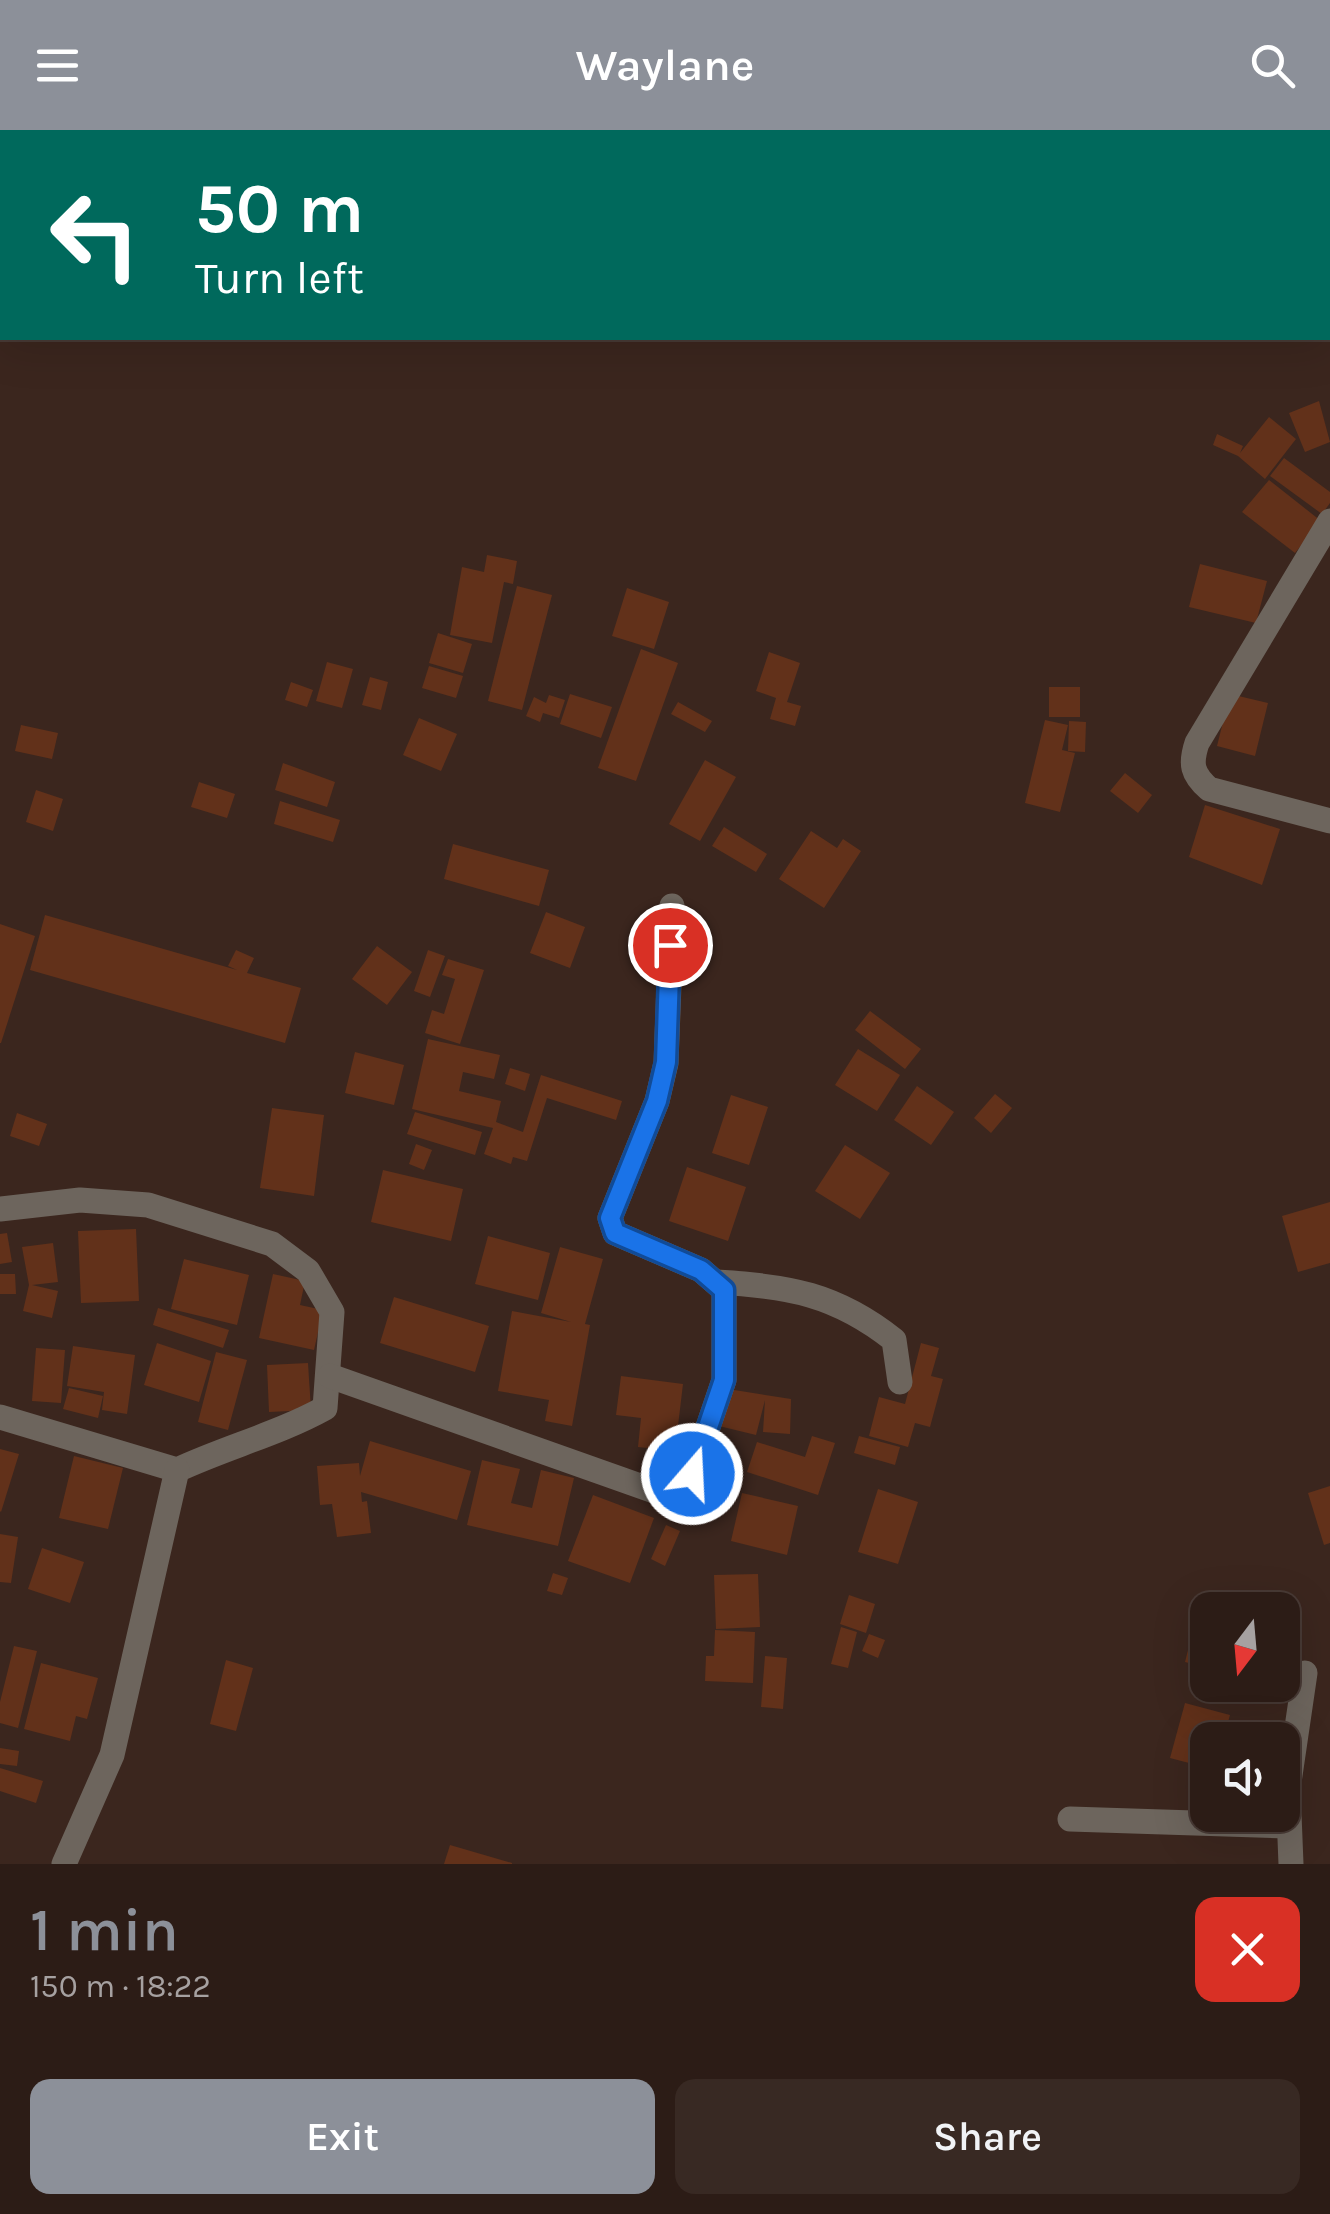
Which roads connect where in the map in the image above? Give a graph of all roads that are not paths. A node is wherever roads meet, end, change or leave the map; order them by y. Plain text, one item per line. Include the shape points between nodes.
1 (1330, 520) edge
2 (1330, 821) edge
3 (672, 906) dead end
4 (0, 1209) edge
5 (716, 1282) junction
6 (330, 1376) junction
7 (900, 1382) dead end
8 (0, 1417) edge
9 (177, 1470) junction
10 (1305, 1673) dead end
11 (1299, 1722) edge
12 (1070, 1819) dead end
13 (1190, 1823) edge
14 (1287, 1832) edge
15 (64, 1864) edge
16 (1291, 1864) edge

1 - 2 street via 1191,760 1196,778 1209,789
3 - 5 street via 666,1062 610,1218 615,1233
4 - 6 street via 80,1200 148,1205 272,1244 308,1271 332,1312
5 - 6 street via 724,1290 724,1380 680,1494 656,1492
5 - 7 street via 788,1286 859,1312 894,1340
6 - 9 street via 324,1408 288,1429 227,1446
8 - 9 street
9 - 15 street via 112,1754
10 - 11 street
12 - 13 street
14 - 16 street

